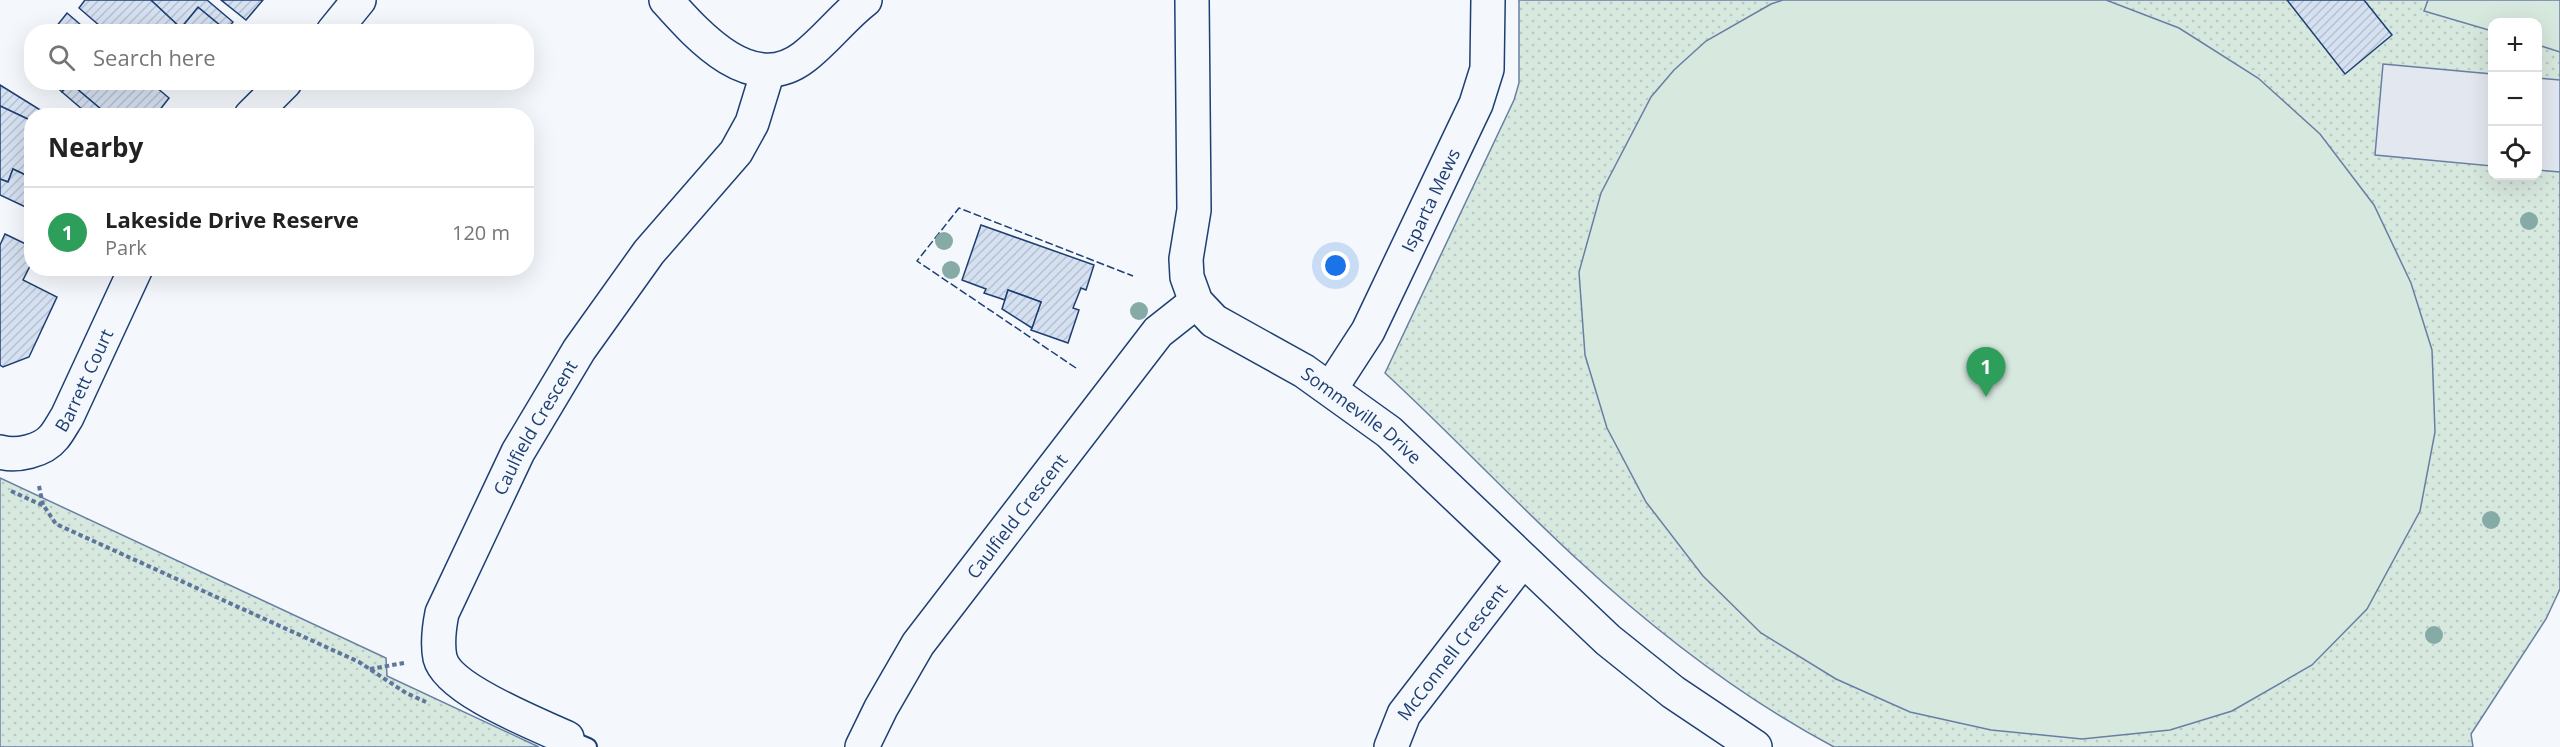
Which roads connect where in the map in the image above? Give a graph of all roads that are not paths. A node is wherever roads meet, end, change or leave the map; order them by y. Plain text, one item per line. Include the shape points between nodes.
1 (359, 0) edge
2 (666, 0) edge
3 (865, 0) edge
4 (1192, 0) edge
5 (1488, 0) edge
6 (340, 24) edge
7 (768, 71) junction
8 (277, 90) edge
9 (258, 108) edge
10 (132, 276) edge
11 (1196, 302) junction
12 (1331, 388) junction
13 (0, 452) edge
14 (1522, 561) junction
15 (577, 742) edge
16 (1758, 745) edge
17 (862, 747) edge
18 (1391, 747) edge

1 - 6 street
2 - 7 street via 691,27 732,60
3 - 7 street via 802,58
4 - 11 street, Sommeville Drive via 1195,199 1186,259 1187,277
5 - 12 street, Isparta Mews via 1486,69 1476,104 1368,331
7 - 15 street, Caulfield Crescent via 752,123 736,152 649,252 579,350 518,452 442,613 438,639 441,660 453,678 476,694
8 - 9 street
10 - 13 street, Barrett Court via 53,439 30,451 10,455
11 - 12 street, Sommeville Drive via 1223,327
11 - 17 street, Caulfield Crescent via 1158,332 918,644
12 - 14 street, Sommeville Drive via 1389,432
14 - 16 street, Sommeville Drive via 1608,640 1673,692
14 - 18 street, McConnell Crescent via 1404,714

